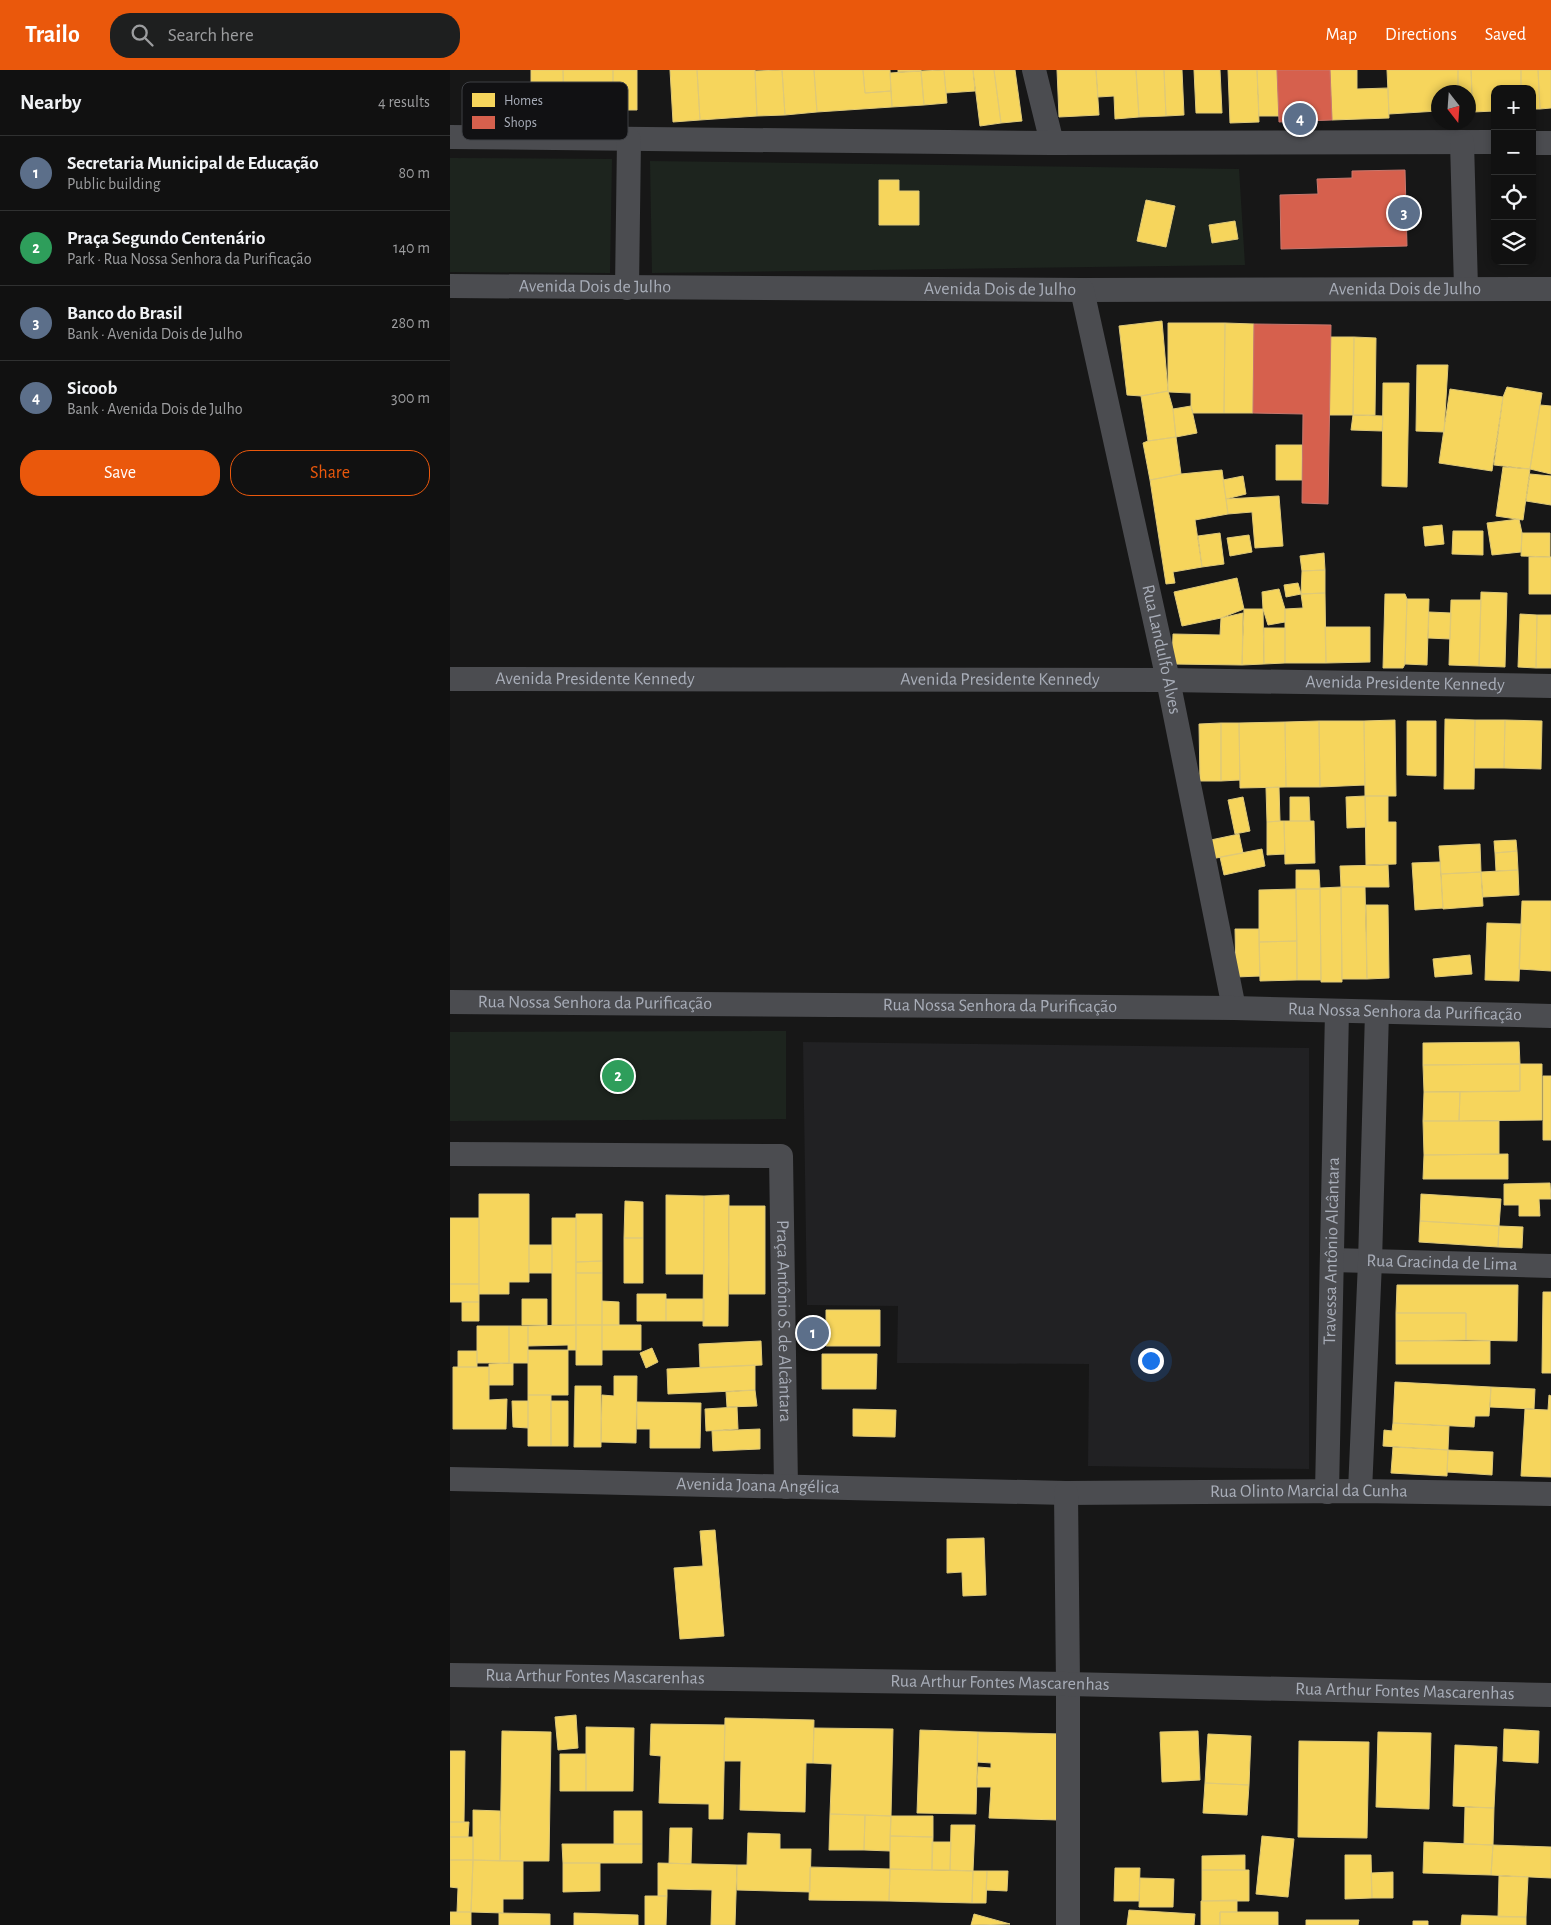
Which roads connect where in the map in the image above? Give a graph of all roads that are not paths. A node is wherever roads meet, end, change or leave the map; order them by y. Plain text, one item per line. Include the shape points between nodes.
1 (1034, 70) edge
2 (629, 140) joint
3 (1462, 142) junction
4 (1491, 142) edge
5 (1052, 143) junction
6 (1536, 143) edge
7 (1551, 143) edge
8 (450, 286) edge
9 (627, 288) junction
10 (1466, 288) junction
11 (1551, 289) edge
12 (1082, 290) junction
13 (450, 679) edge
14 (1168, 680) junction
15 (1551, 686) edge
16 (450, 1002) edge
17 (1234, 1008) junction
18 (1337, 1011) junction
19 (1377, 1012) junction
20 (1551, 1016) edge
21 (450, 1154) edge
22 (1332, 1260) junction
23 (1370, 1262) junction
24 (1551, 1266) edge
25 (450, 1479) edge
26 (786, 1487) junction
27 (1360, 1491) junction
28 (1066, 1492) junction
29 (1327, 1492) junction
30 (1551, 1494) edge
31 (450, 1675) edge
32 (1068, 1684) junction
33 (1551, 1695) edge
34 (1068, 1925) edge

1 - 5 street
2 - 5 street
2 - 9 street
3 - 4 street
3 - 5 street
3 - 10 street
6 - 7 street
8 - 9 street, Avenida Dois de Julho
9 - 12 street, Avenida Dois de Julho
10 - 11 street, Avenida Dois de Julho
10 - 12 street, Avenida Dois de Julho
12 - 14 street, Rua Landulfo Alves
13 - 14 street, Avenida Presidente Kennedy
14 - 15 street, Avenida Presidente Kennedy
14 - 17 street, Rua Landulfo Alves
16 - 17 street, Rua Nossa Senhora da Purificação
17 - 18 street, Rua Nossa Senhora da Purificação
18 - 19 street, Rua Nossa Senhora da Purificação
18 - 22 street, Travessa Antônio Alcântara
19 - 20 street, Rua Nossa Senhora da Purificação
19 - 23 street, Travessa Antônio Alcântara
21 - 26 street, Praça Antônio S. de Alcântara via 781,1156
22 - 23 street, Rua Gracinda de Lima
22 - 29 street, Travessa Antônio Alcântara
23 - 24 street, Rua Gracinda de Lima
23 - 27 street, Travessa Antônio Alcântara
25 - 26 street, Avenida Joana Angélica
26 - 28 street, Avenida Joana Angélica
27 - 29 street, Rua Olinto Marcial da Cunha
27 - 30 street, Rua Olinto Marcial da Cunha
28 - 29 street, Rua Olinto Marcial da Cunha
28 - 32 street
31 - 32 street, Rua Arthur Fontes Mascarenhas
32 - 33 street, Rua Arthur Fontes Mascarenhas
32 - 34 street

